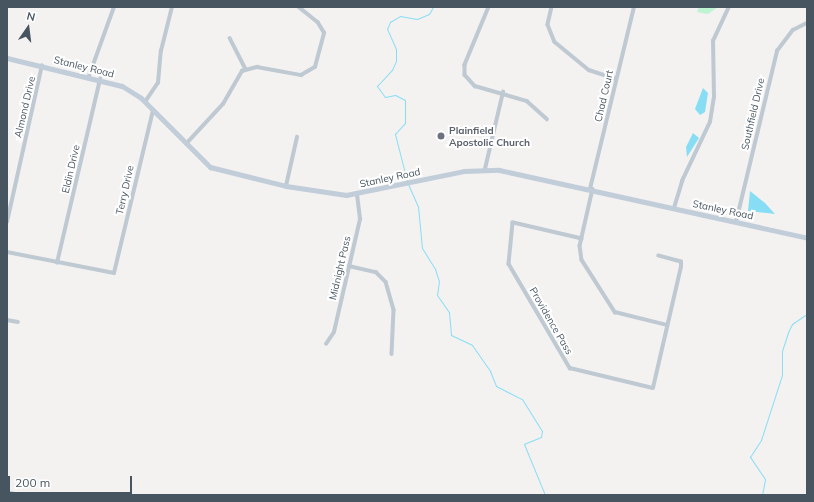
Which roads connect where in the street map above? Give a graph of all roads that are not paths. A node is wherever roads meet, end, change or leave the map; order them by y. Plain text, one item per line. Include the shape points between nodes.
1 (114, 7) edge
2 (172, 7) edge
3 (298, 7) edge
4 (489, 7) edge
5 (552, 7) edge
6 (634, 7) edge
7 (729, 7) edge
8 (807, 23) edge
9 (230, 38) dead end
10 (7, 58) edge
11 (42, 66) junction
12 (246, 69) junction
13 (89, 76) junction
14 (100, 79) junction
15 (616, 79) junction
16 (503, 92) junction
17 (145, 102) junction
18 (153, 111) junction
19 (547, 119) dead end
20 (297, 138) dead end
21 (186, 144) junction
22 (485, 169) junction
23 (286, 186) junction
24 (592, 189) junction
25 (357, 194) junction
26 (674, 208) junction
27 (7, 222) edge
28 (736, 222) junction
29 (807, 238) edge
30 (582, 239) junction
31 (7, 252) edge
32 (659, 256) dead end
33 (57, 263) junction
34 (349, 266) junction
35 (7, 320) edge
36 (18, 322) dead end
37 (667, 325) junction
38 (326, 344) dead end
39 (392, 354) dead end
40 (7, 492) edge
41 (19, 495) edge

1 - 13 street
2 - 17 street via 161,51 158,83
3 - 12 street via 318,23 324,33 315,67 300,75 257,67
4 - 16 street via 464,72 475,86
5 - 15 street via 548,25 555,42 589,70
6 - 15 street, Chad Court
7 - 26 street via 713,41 714,93 710,122 682,181
8 - 28 street, Southfield Drive via 793,30 777,51
9 - 12 street
10 - 11 street, Stanley Road
11 - 13 street, Stanley Road
11 - 27 street, Almond Drive
12 - 21 street via 223,104
13 - 14 street, Stanley Road
14 - 17 street, Stanley Road via 128,89
14 - 33 street, Eldin Drive
15 - 24 street, Chad Court
16 - 19 street via 527,101
16 - 22 street
17 - 18 street, Stanley Road
18 - 21 street, Stanley Road
18 - 33 street, Terry Drive via 114,273
20 - 23 street
21 - 23 street, Stanley Road via 210,167
22 - 24 street, Stanley Road
22 - 25 street, Stanley Road
23 - 25 street, Stanley Road via 336,195
24 - 26 street, Stanley Road
24 - 30 street, Chad Court
25 - 34 street, Midnight Pass via 361,213
26 - 28 street, Stanley Road
28 - 29 street, Stanley Road
30 - 37 street, Chad Court via 581,257 611,309
30 - 37 street, Providence Pass via 513,223 509,264 567,365 582,374 653,388
31 - 33 street
32 - 37 street via 681,262
34 - 38 street, Midnight Pass via 334,332
34 - 39 street via 376,272 386,282 394,310
35 - 36 street
40 - 41 street

